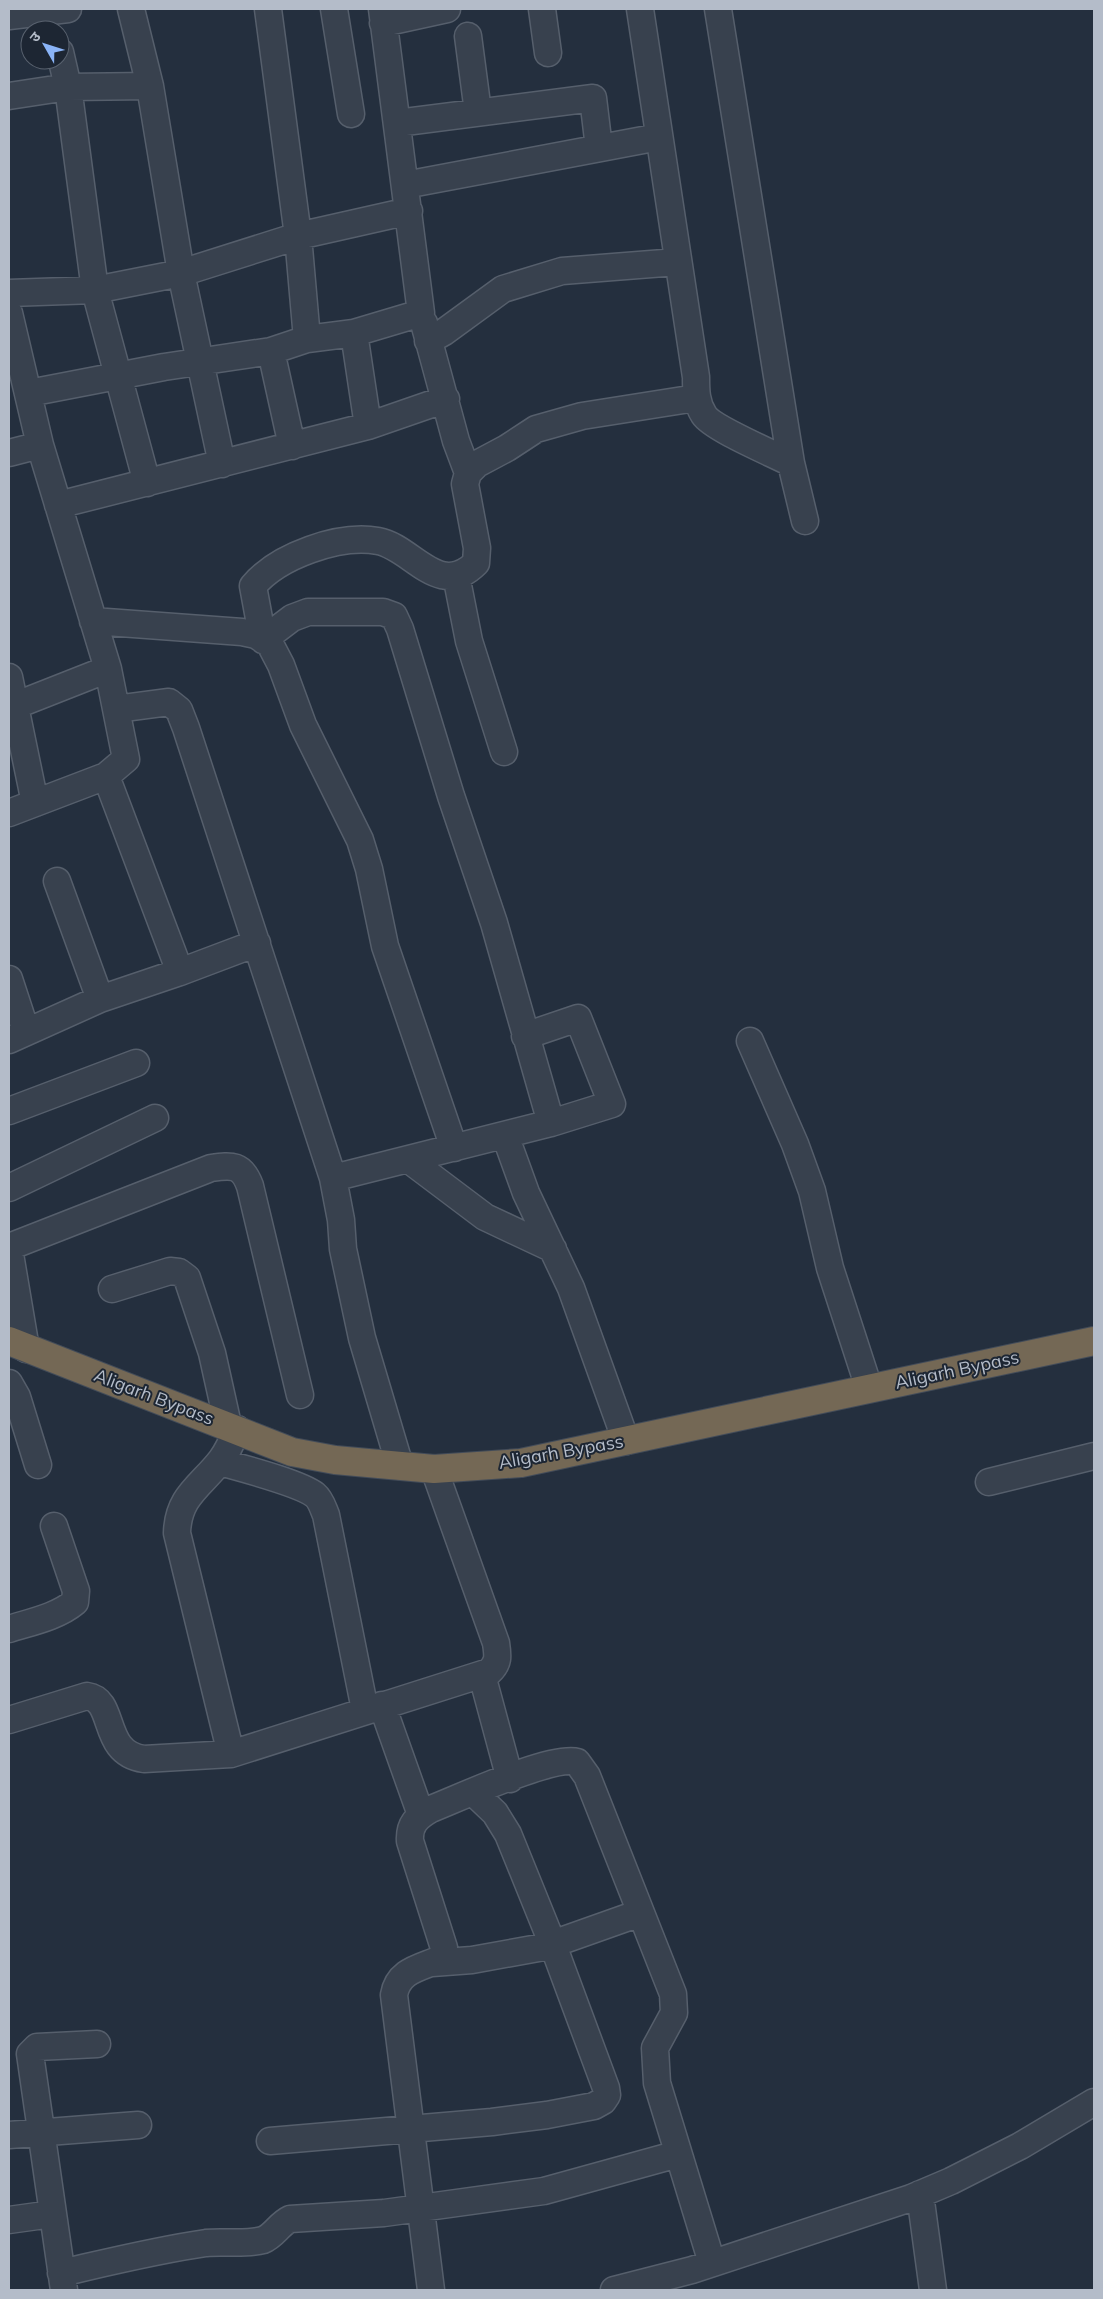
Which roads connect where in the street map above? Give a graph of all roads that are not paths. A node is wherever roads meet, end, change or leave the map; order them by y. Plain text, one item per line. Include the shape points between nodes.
1 (131, 9) edge
2 (268, 9) edge
3 (334, 9) edge
4 (447, 9) edge
5 (542, 9) edge
6 (640, 9) edge
7 (718, 9) edge
8 (12, 13) edge
9 (382, 16) edge
10 (58, 17) edge
11 (468, 36) dead end
12 (548, 53) dead end
13 (64, 70) edge
14 (150, 86) junction
15 (68, 87) junction
16 (9, 96) edge
17 (478, 112) junction
18 (351, 114) dead end
19 (397, 123) junction
20 (659, 137) junction
21 (599, 148) junction
22 (406, 185) junction
23 (409, 211) junction
24 (298, 236) junction
25 (677, 262) junction
26 (181, 273) junction
27 (95, 290) junction
28 (9, 293) edge
29 (9, 313) edge
30 (421, 313) junction
31 (354, 333) junction
32 (307, 338) junction
33 (428, 341) junction
34 (271, 351) junction
35 (200, 363) junction
36 (119, 376) junction
37 (29, 393) junction
38 (696, 398) junction
39 (446, 399) junction
40 (368, 426) junction
41 (40, 445) junction
42 (292, 446) junction
43 (9, 453) edge
44 (791, 463) junction
45 (222, 464) junction
46 (468, 473) junction
47 (147, 483) junction
48 (58, 505) junction
49 (805, 522) dead end
50 (456, 575) junction
51 (93, 621) junction
52 (263, 640) junction
53 (108, 669) junction
54 (9, 677) edge
55 (11, 707) edge
56 (116, 709) junction
57 (504, 752) dead end
58 (106, 776) junction
59 (35, 803) junction
60 (9, 813) edge
61 (57, 882) dead end
62 (257, 943) junction
63 (180, 972) junction
64 (9, 979) edge
65 (100, 1000) junction
66 (18, 1035) edge
67 (525, 1036) junction
68 (750, 1041) dead end
69 (136, 1062) dead end
70 (9, 1111) edge
71 (155, 1118) dead end
72 (551, 1124) junction
73 (505, 1135) junction
74 (454, 1148) junction
75 (408, 1159) junction
76 (333, 1178) junction
77 (9, 1188) edge
78 (9, 1248) edge
79 (553, 1249) junction
80 (112, 1289) dead end
81 (1094, 1341) edge
82 (17, 1345) edge
83 (9, 1383) edge
84 (869, 1388) junction
85 (300, 1395) dead end
86 (626, 1441) junction
87 (229, 1442) junction
88 (1094, 1456) edge
89 (38, 1465) dead end
90 (400, 1466) junction
91 (434, 1469) junction
92 (989, 1482) dead end
93 (54, 1526) dead end
94 (9, 1629) edge
95 (482, 1675) junction
96 (373, 1708) junction
97 (11, 1713) edge
98 (231, 1754) junction
99 (510, 1778) junction
100 (474, 1793) junction
101 (421, 1815) junction
102 (640, 1913) junction
103 (553, 1945) junction
104 (432, 1963) junction
105 (97, 2044) dead end
106 (1094, 2102) edge
107 (138, 2125) dead end
108 (410, 2130) junction
109 (42, 2132) junction
110 (9, 2135) edge
111 (270, 2141) dead end
112 (678, 2154) junction
113 (920, 2194) junction
114 (421, 2208) junction
115 (52, 2214) junction
116 (9, 2220) edge
117 (712, 2263) junction
118 (62, 2286) edge
119 (431, 2290) edge
120 (617, 2290) edge
121 (933, 2290) edge

1 - 14 street
2 - 24 street
3 - 18 street
4 - 9 street
5 - 12 street
6 - 20 street
7 - 44 street
8 - 10 street
9 - 19 street
11 - 17 street
13 - 15 street
14 - 15 street
14 - 26 street
15 - 16 street
15 - 27 street
17 - 19 street
17 - 21 street via 593,98
19 - 22 street
20 - 21 street
20 - 25 street
21 - 22 street
22 - 23 street
23 - 24 street
23 - 30 street
24 - 26 street
24 - 32 street
25 - 33 street via 562,271 503,289
25 - 38 street via 696,377
26 - 27 street
26 - 35 street
27 - 28 street
27 - 36 street
29 - 37 street
30 - 31 street
30 - 33 street
31 - 32 street
31 - 40 street
32 - 34 street
33 - 39 street
34 - 35 street
34 - 42 street
35 - 36 street
35 - 45 street
36 - 37 street
36 - 47 street
37 - 41 street
38 - 44 street via 704,416 717,425
38 - 46 street via 582,416 536,429 476,464
39 - 40 street
39 - 46 street
40 - 42 street
41 - 43 street
41 - 48 street
42 - 45 street
44 - 49 street
45 - 47 street
46 - 50 street via 465,484 477,548 476,563 468,571
47 - 48 street
48 - 51 street
50 - 52 street via 427,570 379,541 353,540 323,546 286,560 263,574 253,586
50 - 57 street via 469,641
51 - 52 street via 242,632
51 - 53 street
52 - 67 street via 292,618 308,612 382,612 394,616 494,923
52 - 74 street via 270,644 282,665 303,724 360,840 385,946
53 - 55 street
53 - 56 street
54 - 55 street
55 - 59 street
56 - 58 street via 126,758
56 - 62 street via 169,702 179,710
58 - 59 street
58 - 63 street
59 - 60 street
61 - 65 street
62 - 63 street
62 - 76 street
63 - 65 street
64 - 66 street
65 - 66 street
67 - 72 street
67 - 72 street via 578,1018 612,1104
68 - 84 street via 808,1178 836,1286
69 - 70 street
71 - 77 street
72 - 73 street
73 - 74 street
73 - 79 street via 526,1193
74 - 75 street
75 - 76 street
75 - 79 street via 485,1217
76 - 90 street via 343,1249 362,1338
78 - 82 street
78 - 85 street via 211,1168 238,1168 246,1175 250,1186
79 - 86 street via 571,1288
80 - 87 street via 170,1270 187,1278 212,1353
81 - 84 highway, Aligarh Bypass
82 - 87 highway, Aligarh Bypass
83 - 89 street via 17,1397
84 - 86 highway, Aligarh Bypass
86 - 91 highway, Aligarh Bypass via 520,1463
87 - 90 highway, Aligarh Bypass via 335,1460
87 - 96 street via 315,1495 322,1503
87 - 98 street via 187,1498 178,1516 177,1533
88 - 92 street
90 - 91 highway, Aligarh Bypass
91 - 95 street via 496,1643 497,1665
93 - 94 street via 76,1592 75,1602 67,1609
95 - 96 street
95 - 99 street
96 - 98 street
96 - 101 street
97 - 98 street via 95,1697 116,1743 135,1757
99 - 100 street
99 - 102 street via 561,1761 577,1762 587,1776
100 - 101 street
100 - 103 street via 495,1812 508,1834
101 - 104 street via 409,1831 444,1948 442,1958
102 - 103 street
102 - 112 street via 675,2003 674,2012 655,2048 655,2063 659,2091
103 - 104 street via 472,1960
103 - 108 street via 606,2088 607,2095 603,2101 579,2110 547,2115
104 - 108 street via 405,1974 399,1980 394,1995
105 - 109 street via 33,2050 30,2059
106 - 113 street via 1020,2146
107 - 109 street
108 - 111 street
108 - 114 street
109 - 110 street
109 - 115 street
112 - 114 street via 564,2187
112 - 117 street
113 - 117 street
113 - 121 street
114 - 118 street via 290,2219 262,2240 208,2243 151,2253
114 - 119 street
115 - 116 street
115 - 118 street
117 - 120 street

